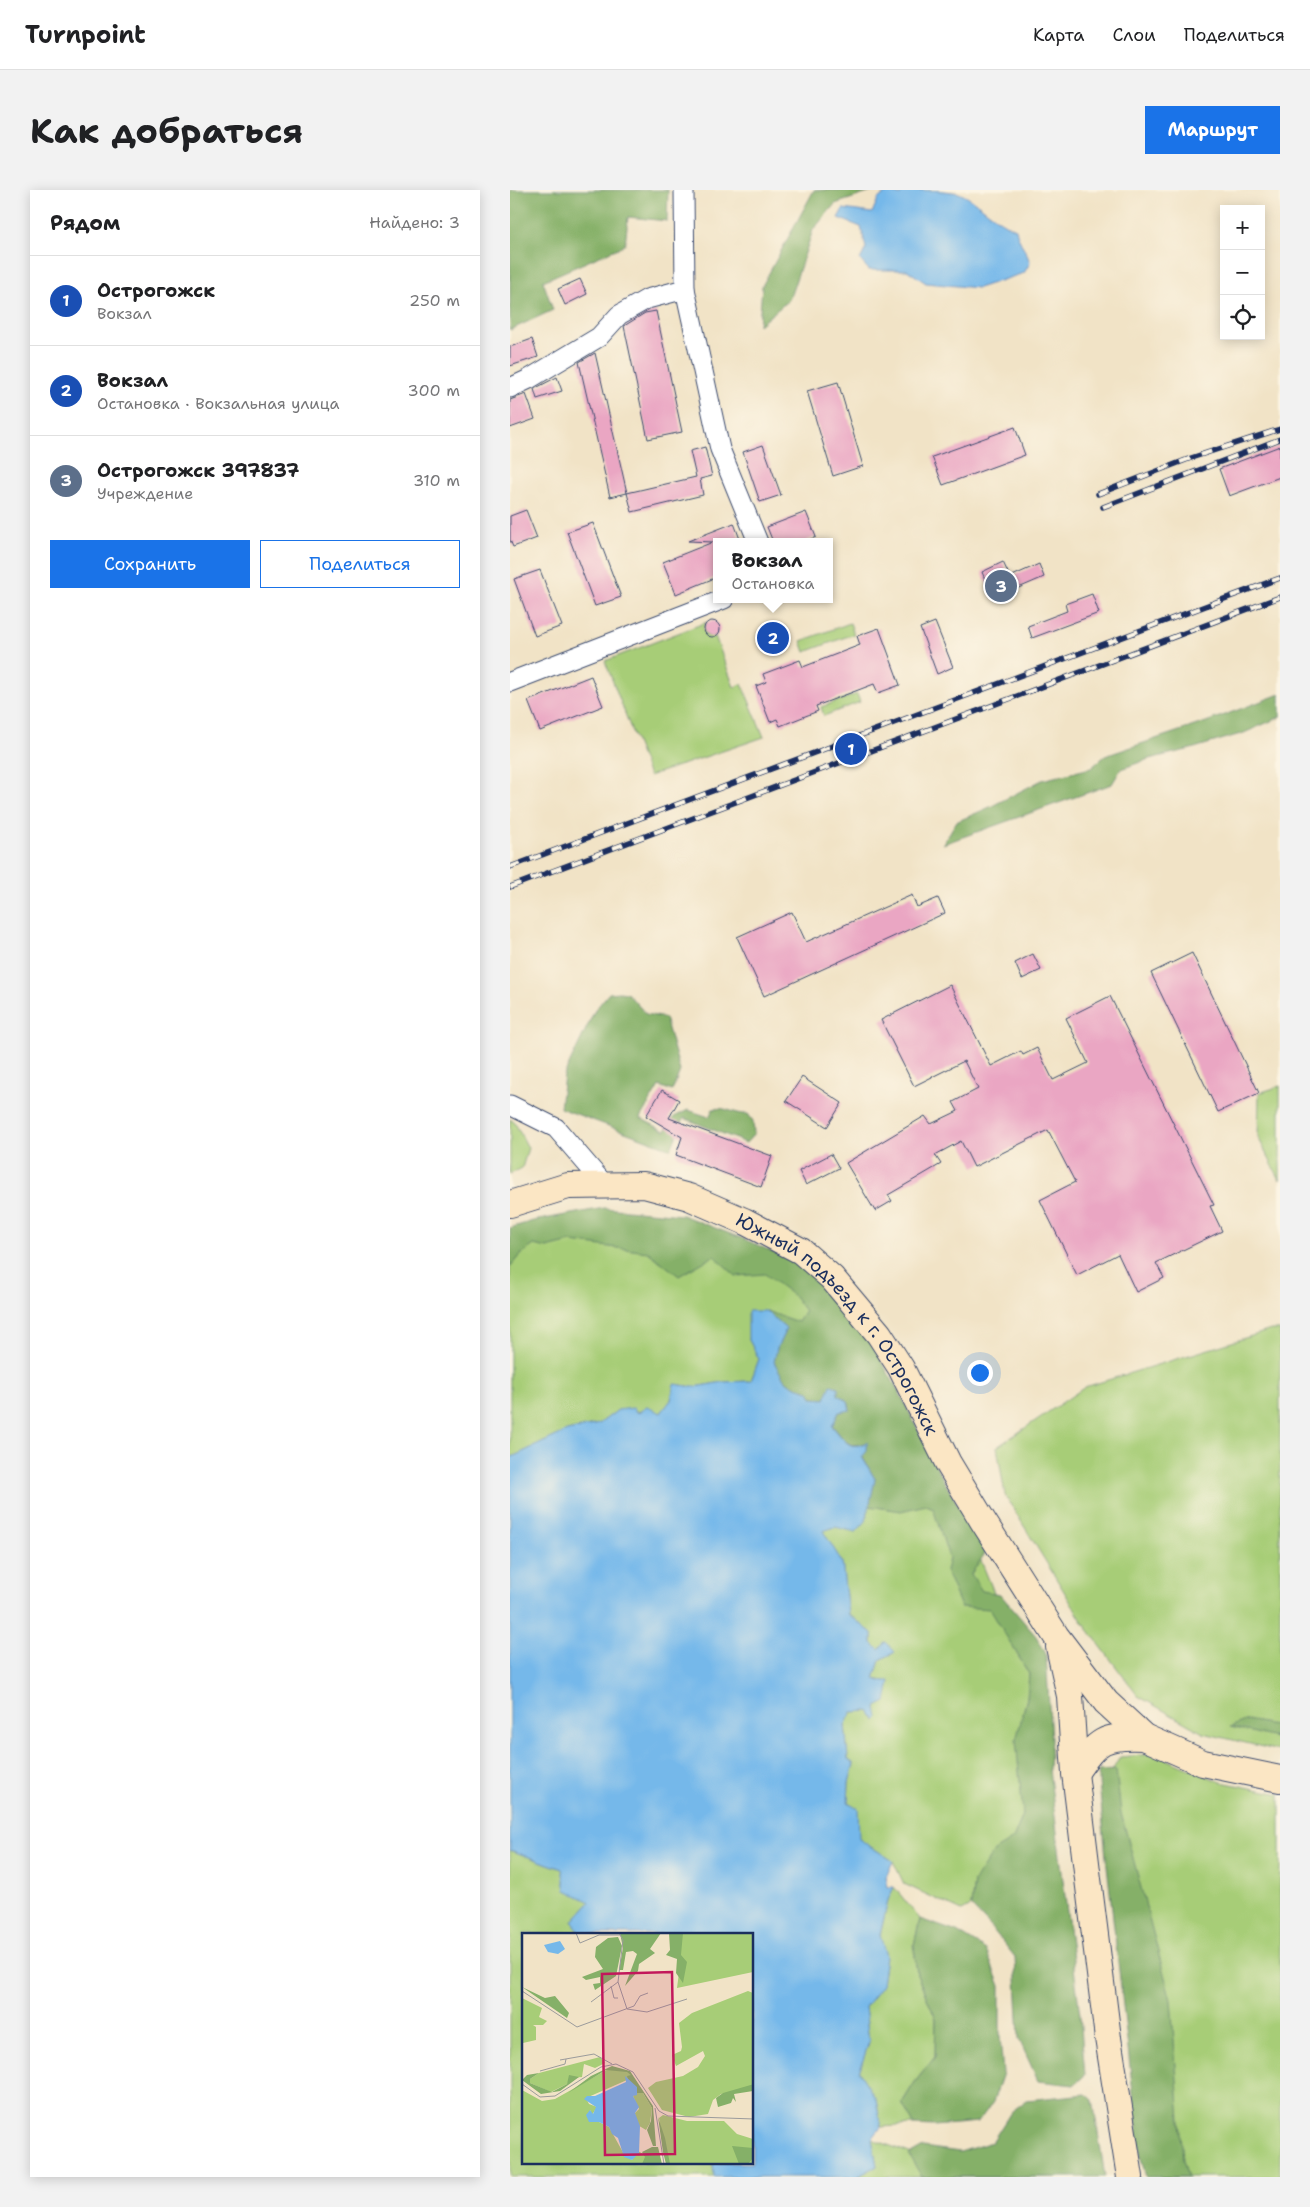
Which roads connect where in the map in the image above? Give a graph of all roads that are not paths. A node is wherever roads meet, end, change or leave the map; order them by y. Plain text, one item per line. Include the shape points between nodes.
1 (684, 190) edge
2 (685, 289) junction
3 (510, 388) edge
4 (756, 538) edge
5 (714, 603) edge
6 (510, 682) edge
7 (510, 1105) edge
8 (604, 1184) junction
9 (510, 1204) edge
10 (1056, 1636) junction
11 (1144, 1737) junction
12 (1075, 1773) junction
13 (1280, 1779) edge
14 (1130, 2177) edge

1 - 2 street
2 - 3 street via 647,299 619,315 598,337
2 - 4 street via 720,449
5 - 6 street
7 - 8 street via 556,1128
8 - 9 main road, Южный подъезд к г. Острогожск via 568,1186
8 - 10 main road, Южный подъезд к г. Острогожск via 644,1185 689,1197 801,1251 832,1278 879,1334 901,1368 948,1463
10 - 11 main road via 1106,1702
10 - 12 main road via 1070,1696
11 - 12 main road via 1123,1736 1098,1742
11 - 13 main road via 1203,1763
12 - 14 main road via 1108,2038

